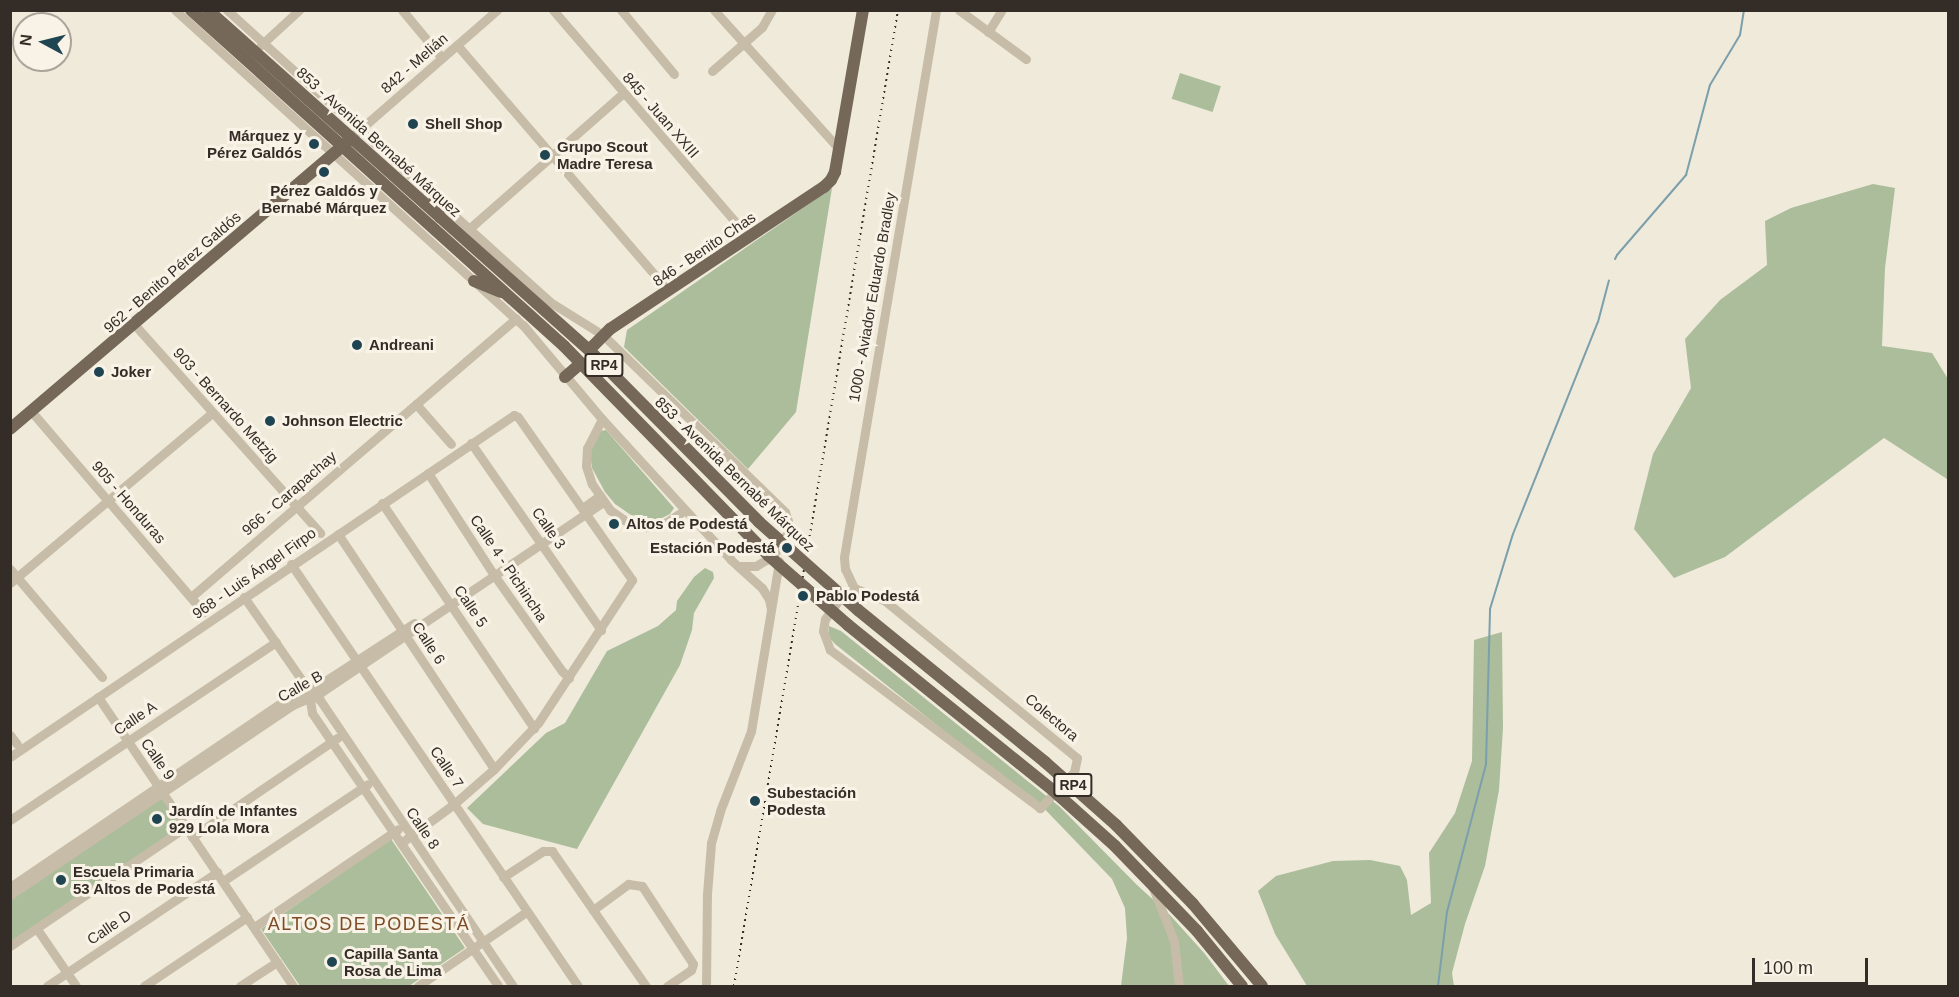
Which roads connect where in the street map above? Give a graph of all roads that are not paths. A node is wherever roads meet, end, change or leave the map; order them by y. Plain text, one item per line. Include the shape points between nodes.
1 (175, 10) edge
2 (191, 10) edge
3 (208, 10) edge
4 (227, 10) edge
5 (299, 10) edge
6 (402, 10) edge
7 (497, 10) edge
8 (553, 10) edge
9 (621, 10) edge
10 (714, 10) edge
11 (772, 10) edge
12 (863, 10) edge
13 (936, 10) edge
14 (959, 10) edge
15 (1002, 10) edge
16 (988, 32) junction
17 (742, 44) junction
18 (457, 45) junction
19 (259, 47) junction
20 (442, 58) junction
21 (1026, 59) dead end
22 (712, 71) dead end
23 (674, 74) dead end
24 (622, 94) junction
25 (347, 141) junction
26 (839, 149) junction
27 (552, 156) junction
28 (434, 195) junction
29 (440, 217) junction
30 (470, 228) junction
31 (748, 237) junction
32 (474, 281) junction
33 (669, 290) junction
34 (511, 297) junction
35 (516, 318) junction
36 (134, 324) junction
37 (603, 335) junction
38 (589, 350) junction
39 (581, 363) junction
40 (565, 377) junction
41 (416, 404) junction
42 (31, 411) junction
43 (212, 412) junction
44 (602, 419) junction
45 (10, 429) edge
46 (471, 442) junction
47 (451, 444) dead end
48 (428, 473) junction
49 (601, 499) junction
50 (109, 501) junction
51 (382, 503) junction
52 (296, 506) junction
53 (685, 510) junction
54 (584, 511) junction
55 (320, 533) dead end
56 (338, 534) junction
57 (540, 541) junction
58 (781, 545) junction
59 (291, 564) junction
60 (739, 566) junction
61 (10, 568) edge
62 (493, 574) junction
63 (14, 580) edge
64 (854, 588) junction
65 (191, 597) junction
66 (244, 597) junction
67 (451, 602) junction
68 (771, 609) junction
69 (204, 612) dead end
70 (601, 630) junction
71 (404, 633) junction
72 (276, 642) junction
73 (359, 663) junction
74 (102, 677) dead end
75 (569, 678) junction
76 (311, 694) junction
77 (98, 697) junction
78 (534, 728) junction
79 (343, 734) junction
80 (127, 741) junction
81 (331, 741) junction
82 (10, 757) edge
83 (494, 769) junction
84 (374, 780) junction
85 (1067, 780) junction
86 (362, 787) junction
87 (160, 788) junction
88 (1056, 793) junction
89 (454, 804) junction
90 (10, 820) edge
91 (403, 826) junction
92 (186, 827) junction
93 (393, 832) junction
94 (192, 837) junction
95 (410, 837) junction
96 (400, 843) junction
97 (217, 872) junction
98 (503, 877) junction
99 (1149, 880) junction
100 (223, 881) junction
101 (10, 887) edge
102 (10, 895) edge
103 (593, 910) junction
104 (526, 912) junction
105 (247, 917) junction
106 (254, 927) junction
107 (37, 928) junction
108 (484, 943) junction
109 (10, 946) edge
110 (472, 949) junction
111 (277, 962) junction
112 (67, 974) junction
113 (47, 987) edge
114 (76, 987) edge
115 (144, 987) edge
116 (240, 987) edge
117 (293, 987) edge
118 (418, 987) edge
119 (498, 987) edge
120 (513, 987) edge
121 (578, 987) edge
122 (646, 987) edge
123 (667, 987) edge
124 (706, 987) edge
125 (1179, 987) edge
126 (1242, 987) edge
127 (1262, 987) edge

1 - 25 street, 853 - Avenida Bernabé Márquez
2 - 25 main road, 853 - Avenida Bernabé Márquez / RP4
3 - 19 main road, 853 - Avenida Bernabé Márquez / RP4
4 - 19 street, 853 - Avenida Bernabé Márquez
5 - 19 street
6 - 20 street
7 - 18 street, 842 - Melián
8 - 24 street, 845 - Juan XXIII
9 - 23 street
10 - 17 street
11 - 17 street via 762,27
12 - 26 main road
13 - 64 street, 1000 - Aviador Eduardo Bradley via 844,557
14 - 16 street
15 - 16 street
16 - 21 street
17 - 22 street
17 - 26 street
18 - 20 street, 842 - Melián
18 - 27 street
19 - 25 main road, 853 - Avenida Bernabé Márquez / RP4
20 - 25 street, 842 - Melián
24 - 27 street
24 - 31 street, 845 - Juan XXIII
25 - 28 street, 853 - Avenida Bernabé Márquez
25 - 29 main road, 853 - Avenida Bernabé Márquez / RP4
25 - 32 street, 853 - Avenida Bernabé Márquez
25 - 34 main road, 853 - Avenida Bernabé Márquez / RP4
25 - 36 main road, 962 - Benito Pérez Galdós
26 - 31 main road, 846 - Benito Chas via 835,172 824,187
27 - 30 street
27 - 33 street
28 - 29 main road
28 - 30 street, 853 - Avenida Bernabé Márquez
29 - 38 main road, 853 - Avenida Bernabé Márquez / RP4
30 - 37 street, 853 - Avenida Bernabé Márquez via 558,309
31 - 33 main road, 846 - Benito Chas
32 - 34 main road
32 - 35 street, 853 - Avenida Bernabé Márquez
33 - 37 main road, 846 - Benito Chas
34 - 39 main road, 853 - Avenida Bernabé Márquez / RP4
35 - 40 street, 853 - Avenida Bernabé Márquez
35 - 41 street, 966 - Carapachay
36 - 42 main road, 962 - Benito Pérez Galdós
36 - 43 street, 903 - Bernardo Metzig
37 - 38 main road, 846 - Benito Chas
37 - 58 street, 853 - Avenida Bernabé Márquez via 785,513 788,532
38 - 85 main road, 853 - Avenida Bernabé Márquez / RP4, bridge via 759,522 858,610
39 - 40 main road
39 - 88 main road, 853 - Avenida Bernabé Márquez / RP4, bridge via 741,528 848,625
40 - 44 street, 853 - Avenida Bernabé Márquez
41 - 47 street
41 - 52 street, 966 - Carapachay
42 - 45 main road, 962 - Benito Pérez Galdós
42 - 50 street, 905 - Honduras
43 - 50 street
43 - 52 street, 903 - Bernardo Metzig
44 - 49 street via 585,458 587,472
44 - 53 street, 853 - Avenida Bernabé Márquez
46 - 48 street, 968 - Luis Ángel Firpo
46 - 54 street, 968 - Luis Ángel Firpo via 514,415 518,417
46 - 57 street, Calle 3
48 - 51 street, 968 - Luis Ángel Firpo
48 - 62 street, Calle 4 - Pichincha
49 - 53 street via 619,517 646,527 665,523
49 - 54 street, Calle B
50 - 63 street
50 - 65 street, 905 - Honduras
51 - 56 street, 968 - Luis Ángel Firpo
51 - 67 street, Calle 5
52 - 55 street, 903 - Bernardo Metzig
52 - 65 street, 966 - Carapachay
53 - 60 street, 853 - Avenida Bernabé Márquez
54 - 57 street, Calle B
54 - 70 street via 632,580
56 - 59 street, 968 - Luis Ángel Firpo
56 - 71 street, Calle 6
57 - 62 street, Calle B
57 - 70 street, Calle 3
58 - 60 street via 765,563
58 - 68 street
59 - 66 street, 968 - Luis Ángel Firpo
59 - 73 street, Calle 7
60 - 68 street, 853 - Avenida Bernabé Márquez via 762,588
61 - 63 street
62 - 67 street, Calle B
62 - 75 street, Calle 4 - Pichincha
63 - 74 street
64 - 85 street, Colectora via 884,600 1074,755 1077,764
64 - 88 street, Colectora via 844,593 827,615 823,631 830,650 1040,808
65 - 69 street, 905 - Honduras
66 - 72 street, Calle 8
66 - 77 street, 968 - Luis Ángel Firpo
67 - 71 street, Calle B
67 - 78 street, Calle 5
68 - 124 street via 751,731 711,843
70 - 75 street
71 - 73 street, Calle B
71 - 83 street, Calle 6
72 - 76 street, Calle 8
72 - 80 street, Calle A
73 - 76 street, Calle B via 322,683
73 - 89 street, Calle 7
75 - 78 street
76 - 79 street, Calle 8
76 - 81 street, Calle 8 via 312,713
76 - 87 street, Calle B via 288,698
77 - 80 street, Calle 9
77 - 82 street, 968 - Luis Ángel Firpo
78 - 83 street
79 - 81 street
79 - 84 street, Calle 8
80 - 87 street, Calle 9
80 - 90 street, Calle A
81 - 86 street, Calle 8
81 - 94 street
83 - 89 street
84 - 86 street
84 - 91 street, Calle 8
85 - 88 street, Colectora
85 - 127 main road, 853 - Avenida Bernabé Márquez / RP4 via 1180,889
86 - 93 street, Calle 8
86 - 100 street
87 - 92 street, Calle 9
87 - 101 street, Calle B
87 - 102 street, Calle B
88 - 99 main road, 853 - Avenida Bernabé Márquez / RP4
89 - 95 street
89 - 98 street, Calle 7
91 - 93 street
91 - 95 street, Calle 8
92 - 94 street, Calle 9
92 - 107 street
93 - 96 street, Calle 8
93 - 106 street
94 - 97 street, Calle 9
95 - 96 street
95 - 108 street, Calle 8
96 - 110 street, Calle 8
97 - 100 street, Calle 9
97 - 112 street, Calle D
98 - 103 street via 549,849
98 - 104 street, Calle 7
99 - 125 street via 1174,941
99 - 126 main road, 853 - Avenida Bernabé Márquez / RP4
100 - 105 street, Calle 9
103 - 122 street
103 - 123 street via 628,884 642,886 692,960 691,970
104 - 108 street
104 - 121 street, Calle 7
105 - 106 street, Calle 9
105 - 115 street
106 - 111 street, Calle 9
107 - 109 street
107 - 112 street
108 - 110 street
108 - 120 street, Calle 8
110 - 118 street
110 - 119 street, Calle 8
111 - 116 street
111 - 117 street, Calle 9
112 - 113 street, Calle D
112 - 114 street

